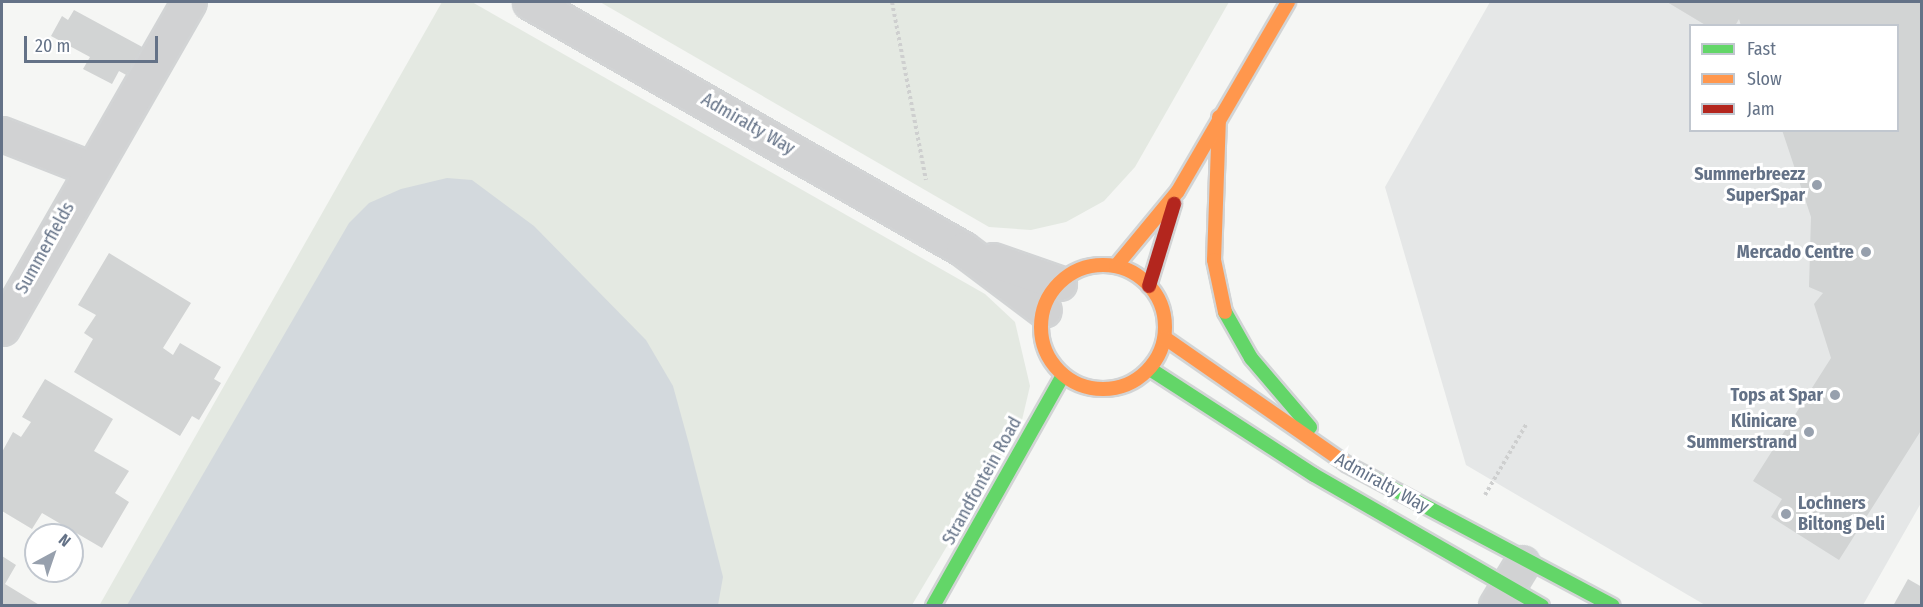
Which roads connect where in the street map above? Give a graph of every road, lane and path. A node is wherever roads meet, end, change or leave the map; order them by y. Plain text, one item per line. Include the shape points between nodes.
1 (189, 2) edge
2 (530, 2) edge
3 (892, 2) edge
4 (1288, 2) edge
5 (1219, 117) junction
6 (2, 135) edge
7 (89, 168) junction
8 (1178, 191) junction
9 (935, 233) junction
10 (1116, 266) junction
11 (1149, 286) junction
12 (1051, 296) junction
13 (2, 328) edge
14 (1165, 338) junction
15 (1150, 369) junction
16 (1063, 375) junction
17 (1527, 423) dead end
18 (1351, 467) junction
19 (1468, 531) junction
20 (1509, 584) edge
21 (933, 606) edge
22 (1542, 606) edge
23 (1613, 606) edge

1 - 7 street, Summerfields
2 - 9 street, Admiralty Way
3 - 9 path
4 - 5 main road
5 - 8 main road
5 - 18 main road via 1214,260 1222,307 1251,358
6 - 7 street
7 - 13 street, Summerfields
8 - 10 main road
8 - 11 main road
9 - 12 street, Admiralty Way
10 - 11 main road
10 - 12 main road via 1095,266
11 - 14 main road via 1165,319
12 - 16 main road via 1044,345
14 - 15 main road
14 - 18 main road, Admiralty Way
15 - 16 main road via 1112,389 1089,388
15 - 20 main road, Admiralty Way via 1324,482
16 - 21 main road, Strandfontein Road
17 - 19 path
18 - 19 main road, Admiralty Way
19 - 20 main road, Admiralty Way
20 - 22 main road, Admiralty Way
20 - 23 main road, Admiralty Way

